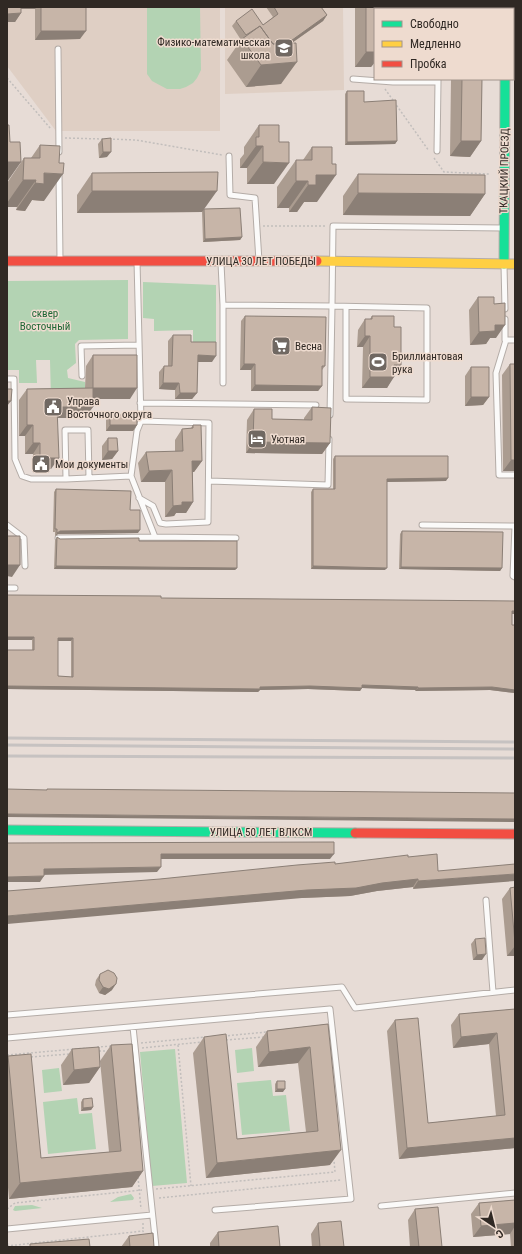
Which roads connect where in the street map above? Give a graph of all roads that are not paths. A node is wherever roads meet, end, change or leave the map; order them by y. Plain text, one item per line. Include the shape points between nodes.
1 (58, 48) dead end
2 (353, 79) dead end
3 (438, 80) edge
4 (505, 80) edge
5 (393, 81) edge
6 (437, 152) dead end
7 (229, 156) road end
8 (59, 161) edge
9 (59, 169) edge
10 (504, 228) junction
11 (7, 261) edge
12 (60, 261) junction
13 (137, 261) junction
14 (259, 261) junction
15 (221, 262) junction
16 (333, 262) junction
17 (504, 264) junction
18 (515, 264) edge
19 (223, 305) junction
20 (332, 306) junction
21 (346, 307) junction
22 (506, 340) junction
23 (515, 340) edge
24 (139, 345) junction
25 (82, 376) dead end
26 (7, 379) edge
27 (223, 384) dead end
28 (140, 403) junction
29 (316, 405) dead end
30 (330, 417) edge
31 (141, 421) junction
32 (329, 433) edge
33 (515, 475) edge
34 (131, 476) junction
35 (89, 478) junction
36 (66, 479) junction
37 (209, 481) junction
38 (139, 498) junction
39 (7, 525) edge
40 (422, 525) dead end
41 (155, 537) junction
42 (58, 538) edge
43 (236, 538) dead end
44 (25, 566) dead end
45 (515, 577) edge
46 (7, 588) edge
47 (15, 588) dead end
48 (7, 830) edge
49 (515, 834) edge
50 (486, 900) dead end
51 (515, 990) edge
52 (493, 992) junction
53 (7, 1015) edge
54 (133, 1027) junction
55 (7, 1038) edge
56 (515, 1193) edge
57 (381, 1206) dead end
58 (215, 1210) dead end
59 (152, 1215) junction
60 (7, 1229) edge
61 (156, 1247) edge

1 - 8 lane
2 - 5 lane
3 - 5 lane
3 - 6 lane
4 - 10 street, ТКАЦКИЙ ПРОЕЗД
7 - 14 lane via 230,195 255,198
9 - 12 lane
10 - 16 lane via 333,226
10 - 17 street, ТКАЦКИЙ ПРОЕЗД
11 - 12 street, УЛИЦА 30 ЛЕТ ПОБЕДЫ
12 - 13 street, УЛИЦА 30 ЛЕТ ПОБЕДЫ
13 - 15 street, УЛИЦА 30 ЛЕТ ПОБЕДЫ
13 - 24 lane
14 - 15 street, УЛИЦА 30 ЛЕТ ПОБЕДЫ
14 - 16 street, УЛИЦА 30 ЛЕТ ПОБЕДЫ
15 - 19 lane
16 - 17 street, УЛИЦА 30 ЛЕТ ПОБЕДЫ
16 - 20 lane
17 - 18 street, УЛИЦА 30 ЛЕТ ПОБЕДЫ
17 - 22 lane
19 - 20 lane
19 - 27 lane
20 - 21 lane
20 - 30 lane
21 - 21 lane via 427,308 427,400 346,399
22 - 23 lane
22 - 33 lane via 496,372 499,475
24 - 25 lane via 81,346
24 - 28 lane
26 - 36 lane via 14,378 15,459 18,471 25,478
28 - 29 lane
28 - 31 lane
31 - 34 lane via 137,431
31 - 37 lane via 209,423
32 - 37 lane via 328,485
34 - 35 lane
34 - 38 lane
35 - 36 lane
35 - 36 lane via 88,430 65,430
37 - 38 lane via 208,522 160,523 153,506
38 - 41 lane
39 - 44 lane via 24,538
40 - 45 lane via 515,526
41 - 42 lane
41 - 43 lane
46 - 47 lane
48 - 49 street, УЛИЦА 50 ЛЕТ ВЛКСМ
50 - 52 lane
51 - 52 lane
52 - 53 lane via 355,1008 342,987
54 - 55 lane
54 - 58 lane via 330,1009 351,1199
54 - 59 lane
56 - 57 lane
59 - 60 lane
59 - 61 lane

